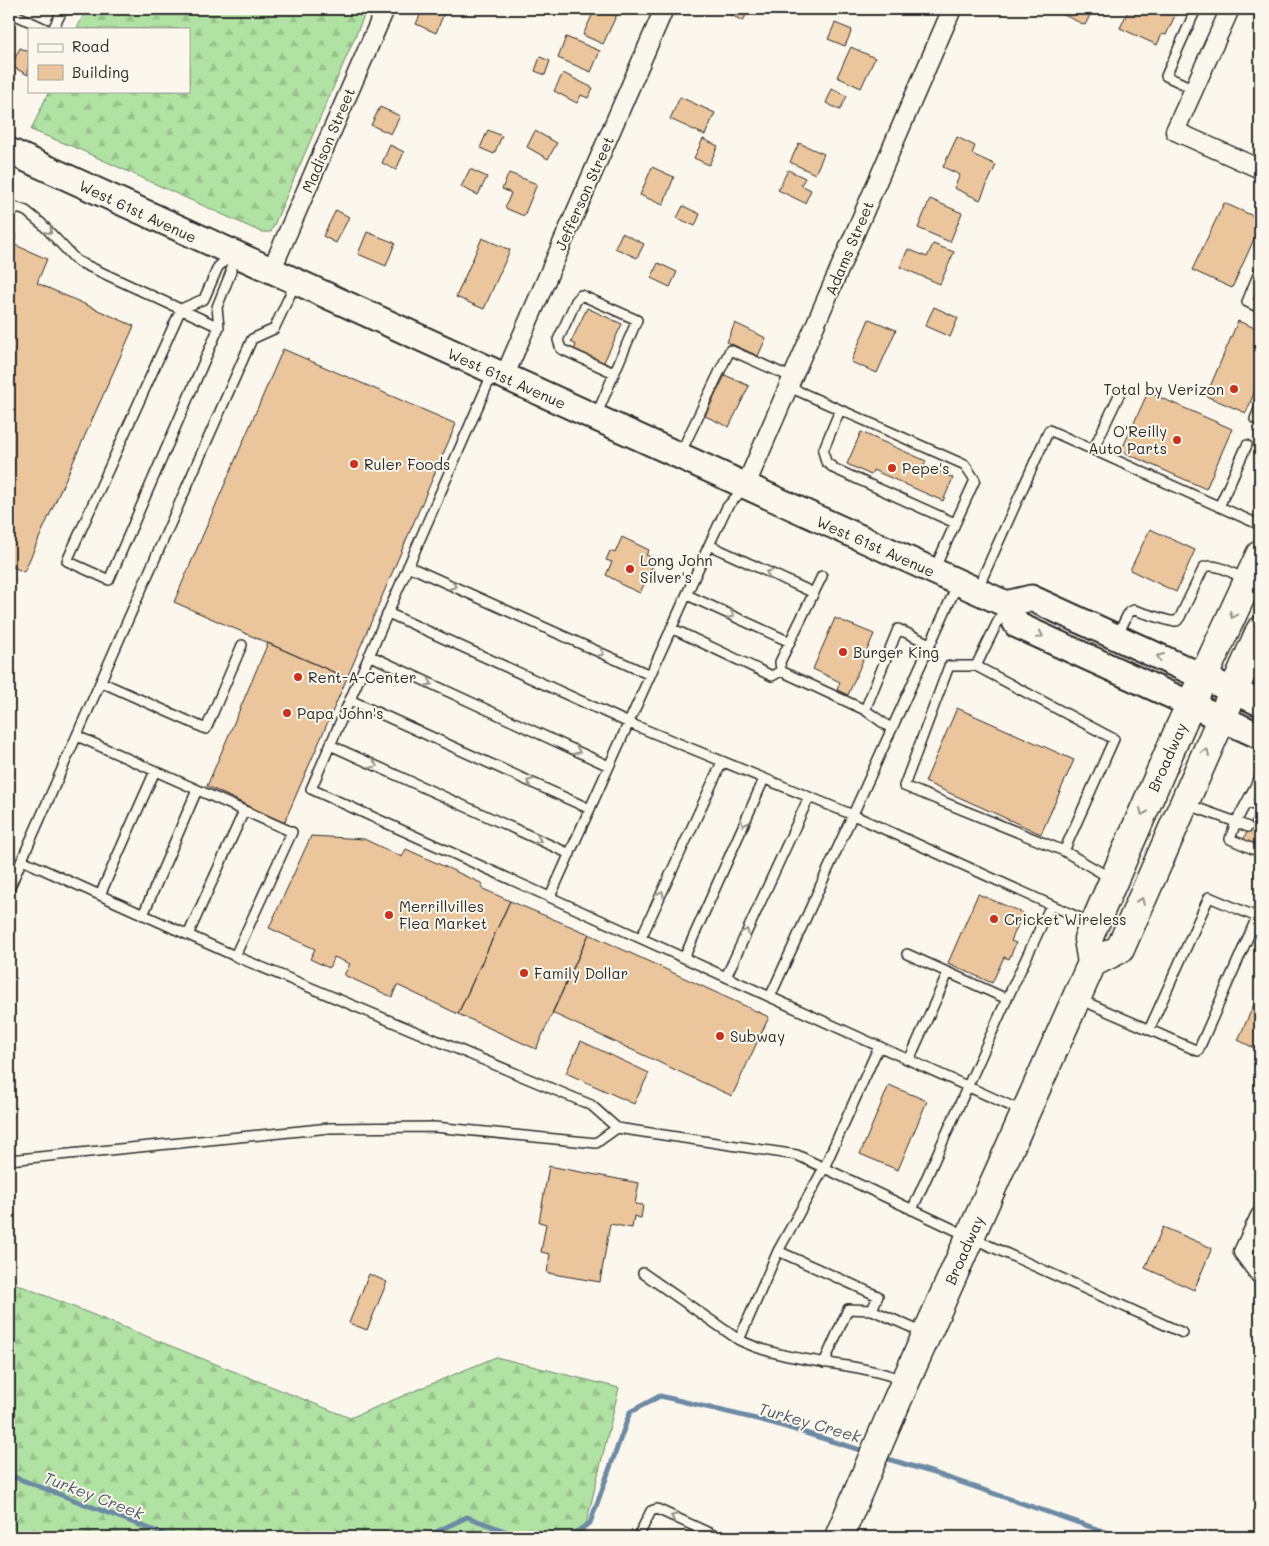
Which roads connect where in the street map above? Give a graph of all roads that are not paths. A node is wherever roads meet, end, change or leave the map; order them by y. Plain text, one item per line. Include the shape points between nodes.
1 (62, 9) edge
2 (385, 9) edge
3 (664, 9) edge
4 (952, 9) edge
5 (1196, 9) edge
6 (1230, 9) edge
7 (9, 12) edge
8 (44, 28) edge
9 (53, 28) edge
10 (1194, 89) junction
11 (9, 151) edge
12 (1260, 169) edge
13 (9, 205) edge
14 (232, 254) junction
15 (1260, 270) edge
16 (271, 271) junction
17 (295, 282) junction
18 (1260, 308) edge
19 (182, 309) junction
20 (219, 327) junction
21 (614, 373) junction
22 (498, 374) junction
23 (791, 382) junction
24 (1120, 393) dead end
25 (1260, 407) edge
26 (840, 410) junction
27 (595, 418) junction
28 (1255, 419) dead end
29 (1246, 444) dead end
30 (1093, 450) junction
31 (679, 456) junction
32 (745, 487) junction
33 (1219, 507) junction
34 (955, 523) junction
35 (1260, 525) edge
36 (709, 545) junction
37 (1260, 554) edge
38 (408, 566) junction
39 (933, 572) junction
40 (822, 576) dead end
41 (1248, 581) junction
42 (967, 587) junction
43 (814, 593) junction
44 (686, 595) junction
45 (1006, 604) junction
46 (388, 613) junction
47 (671, 628) junction
48 (1260, 631) edge
49 (1117, 637) junction
50 (790, 642) junction
51 (930, 644) junction
52 (242, 645) dead end
53 (369, 655) junction
54 (976, 666) junction
55 (781, 671) junction
56 (650, 675) junction
57 (1204, 678) junction
58 (101, 682) junction
59 (1233, 691) junction
60 (350, 700) junction
61 (1260, 703) edge
62 (1191, 704) junction
63 (865, 710) junction
64 (1221, 718) junction
65 (629, 723) junction
66 (892, 728) junction
67 (77, 736) junction
68 (1260, 736) edge
69 (330, 745) junction
70 (722, 762) junction
71 (609, 766) junction
72 (155, 771) junction
73 (1260, 776) edge
74 (764, 779) junction
75 (197, 790) junction
76 (808, 797) junction
77 (1247, 802) junction
78 (1184, 803) junction
79 (1258, 807) dead end
80 (590, 809) junction
81 (244, 810) junction
82 (853, 815) junction
83 (1236, 822) junction
84 (1248, 827) dead end
85 (1064, 851) junction
86 (1260, 852) edge
87 (570, 854) junction
88 (22, 860) junction
89 (1113, 880) junction
90 (9, 888) edge
91 (100, 895) junction
92 (550, 897) junction
93 (1050, 905) junction
94 (143, 915) junction
95 (1259, 918) edge
96 (1094, 924) junction
97 (188, 935) junction
98 (640, 938) junction
99 (907, 954) dead end
100 (236, 956) junction
101 (684, 958) junction
102 (1092, 963) junction
103 (948, 972) junction
104 (726, 977) junction
105 (770, 997) junction
106 (1076, 998) junction
107 (1007, 999) junction
108 (1149, 1030) junction
109 (879, 1046) junction
110 (909, 1060) junction
111 (969, 1087) junction
112 (1025, 1113) junction
113 (617, 1128) junction
114 (9, 1160) edge
115 (824, 1168) junction
116 (912, 1210) junction
117 (1260, 1216) edge
118 (970, 1237) junction
119 (778, 1251) junction
120 (643, 1274) dead end
121 (1260, 1275) edge
122 (872, 1310) junction
123 (1184, 1333) dead end
124 (927, 1334) junction
125 (739, 1340) junction
126 (824, 1363) junction
127 (901, 1392) junction
128 (638, 1537) edge
129 (718, 1537) edge
130 (839, 1537) edge

1 - 9 lane
2 - 16 street, Madison Street
3 - 22 street, Jefferson Street
4 - 23 street, Adams Street
5 - 10 lane via 1166,76
6 - 10 street
7 - 8 lane
10 - 12 street via 1175,131
11 - 14 main road, West 61st Avenue
13 -> 19 lane via 26,211 42,224 77,262
14 - 16 main road, West 61st Avenue
14 - 19 lane via 218,267 204,299
14 - 20 lane via 231,272 217,307
15 - 18 lane via 1247,302
16 - 17 main road, West 61st Avenue
17 - 22 main road, West 61st Avenue
17 - 58 lane via 274,329 252,339
19 - 20 lane
19 - 20 lane via 67,561 109,580
21 - 21 lane via 637,320 581,295 558,340 561,349
21 - 27 lane
22 - 27 main road, West 61st Avenue
22 - 38 lane
23 - 26 lane
23 - 31 lane via 730,350
23 - 32 street, Adams Street
24 - 30 lane
25 - 28 lane
26 - 34 lane via 823,451 826,462
26 - 34 lane via 966,466 975,480
27 - 31 main road, West 61st Avenue
29 - 33 lane
30 - 33 lane
30 - 42 lane via 1049,430
31 - 32 main road, West 61st Avenue
32 - 36 lane via 727,507
32 - 39 main road, West 61st Avenue
33 - 35 lane
34 - 39 lane
43 -> 36 lane
36 - 44 lane
37 - 41 main road, Broadway
38 - 46 lane
38 -> 56 lane
39 - 42 main road, West 61st Avenue
40 - 43 lane
41 - 49 lane via 1210,564 1204,566 1177,621 1134,610 1129,612
41 -> 57 main road, Broadway
42 - 45 main road, West 61st Avenue
42 - 51 lane
43 - 50 lane
44 - 47 lane
44 -> 50 lane
45 - 49 main road via 1031,598
45 - 54 lane
45 -> 62 main road via 1017,625
46 - 53 lane
46 - 65 lane
47 - 55 lane via 772,676
47 - 56 lane
48 - 59 main road
57 -> 49 main road
50 - 55 lane via 780,662
51 - 63 lane via 898,629
51 - 66 lane
52 - 58 lane via 206,729
53 - 60 lane
53 -> 71 lane
54 - 85 lane via 1114,739
54 - 85 lane via 949,666 904,786
55 - 63 lane
56 - 65 lane
57 - 59 main road
57 - 62 main road, Broadway
58 - 67 lane
59 - 61 main road
59 - 64 main road
60 - 69 lane
80 -> 60 lane
62 - 64 main road
62 -> 89 main road, Broadway
63 - 66 lane
64 - 68 main road
78 -> 64 main road
65 - 70 lane
65 - 71 lane
66 - 82 lane
67 - 72 lane
67 - 88 lane
69 -> 87 lane
69 - 92 lane via 311,788
70 - 74 lane
98 -> 70 lane
71 - 80 lane
72 - 75 lane
72 - 91 lane
73 - 77 lane
74 - 76 lane
74 -> 101 lane
75 - 81 lane
75 - 94 lane
76 - 82 lane
104 -> 76 lane
77 - 79 lane
77 - 83 lane
78 - 83 lane
102 -> 78 main road via 1120,948
80 - 87 lane
81 - 97 lane
81 - 100 lane via 292,832
82 - 93 lane
82 - 105 lane
83 - 84 lane
83 - 86 lane via 1230,839
85 - 89 lane
87 - 92 lane
88 - 90 lane
88 - 91 lane
89 - 96 main road, Broadway
91 - 94 lane
92 - 98 lane
93 - 96 lane
93 - 107 lane
94 - 97 lane
95 - 108 lane via 1198,1051
95 - 108 lane via 1209,897
96 - 102 main road, Broadway via 1088,939
97 - 100 lane
98 - 101 lane
99 - 103 lane
100 - 113 lane via 591,1105
101 - 104 lane
102 - 106 main road, Broadway
103 - 107 lane
103 - 110 lane
104 - 105 lane
105 - 109 lane
106 - 108 lane
106 - 112 main road, Broadway
107 - 111 lane
109 - 110 lane
109 - 115 lane
110 - 111 lane
111 - 112 lane
111 - 116 lane
112 - 118 main road, Broadway
113 - 114 lane via 596,1143 434,1127 330,1128
113 - 115 lane via 797,1154
115 - 116 lane
115 - 119 lane
116 - 118 lane
117 - 121 street via 1243,1252
118 - 123 lane
118 - 124 main road, Broadway
119 - 122 lane via 878,1296
119 - 125 lane
120 - 125 lane
122 - 124 lane
122 - 126 lane via 848,1308
124 - 127 main road, Broadway
125 - 126 lane via 772,1353
126 - 127 lane via 884,1373
127 - 130 main road, Broadway
129 -> 128 lane via 656,1510 652,1511

